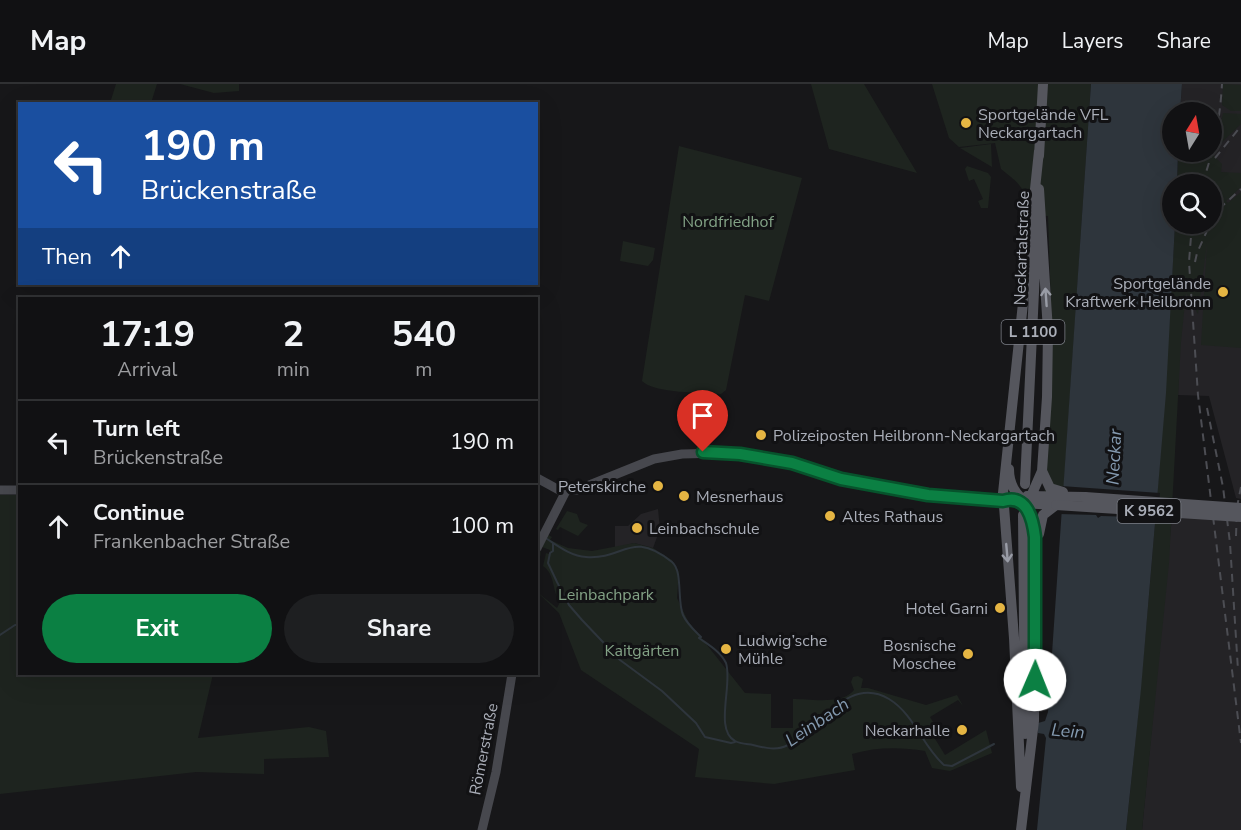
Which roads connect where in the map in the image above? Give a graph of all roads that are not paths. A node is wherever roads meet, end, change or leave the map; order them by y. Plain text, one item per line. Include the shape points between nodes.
1 (1042, 84) edge
2 (1039, 151) junction
3 (1038, 181) junction
4 (1011, 412) junction
5 (1042, 471) junction
6 (538, 479) edge
7 (1025, 484) dead end
8 (0, 490) edge
9 (18, 490) edge
10 (566, 491) junction
11 (1056, 497) junction
12 (1019, 500) junction
13 (1241, 507) edge
14 (1023, 515) dead end
15 (1241, 517) edge
16 (541, 540) edge
17 (1036, 591) junction
18 (512, 675) edge
19 (1021, 787) junction
20 (482, 830) edge
21 (1016, 830) edge
22 (1021, 830) edge

1 - 2 main road, Neckartalstraße / L 1100
2 - 3 main road, Neckartalstraße / L 1100
2 - 4 main road
5 -> 3 main road via 1048,331
3 - 7 main road, Neckartalstraße / L 1100
4 - 12 main road via 1008,470
4 - 12 main road via 1004,468
5 - 11 main road
5 - 12 main road
6 - 10 main road
8 - 9 main road
10 - 12 main road, K 9562 via 583,489 654,459 703,452 792,463 841,479 928,495
10 - 16 main road
11 - 12 main road, K 9562
11 - 13 main road, K 9562, bridge
11 - 15 main road, K 9562, bridge
11 - 17 main road via 1041,519
12 - 17 main road via 1034,521
12 -> 19 main road via 1011,605
14 - 19 main road via 1025,731
17 - 22 main road via 1034,721
18 - 20 main road, Römerstraße
19 - 21 main road

